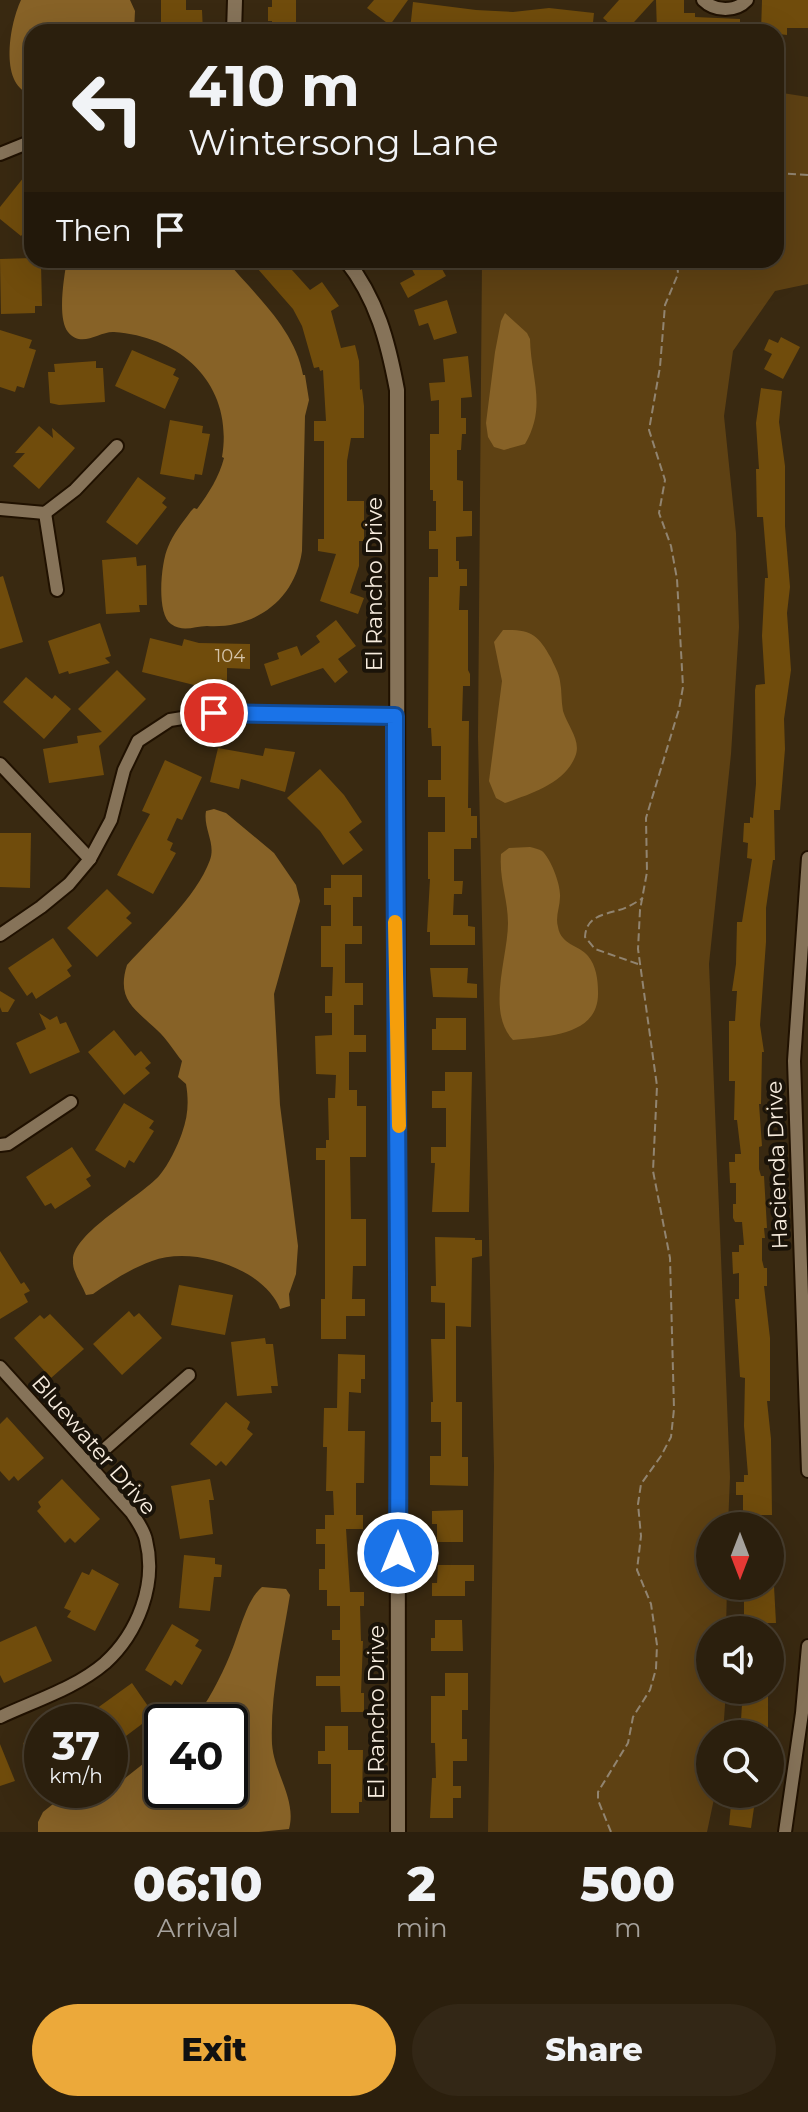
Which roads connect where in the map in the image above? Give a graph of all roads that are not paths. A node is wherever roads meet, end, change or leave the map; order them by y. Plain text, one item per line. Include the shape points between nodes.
1 (235, 0) edge
2 (703, 0) edge
3 (747, 0) edge
4 (234, 24) edge
5 (24, 144) edge
6 (0, 154) edge
7 (351, 268) edge
8 (117, 446) dead end
9 (0, 509) edge
10 (45, 513) junction
11 (57, 590) dead end
12 (395, 716) junction
13 (0, 764) edge
14 (808, 858) edge
15 (90, 859) junction
16 (806, 892) edge
17 (0, 935) edge
18 (794, 1061) junction
19 (808, 1061) edge
20 (71, 1102) dead end
21 (0, 1145) edge
22 (0, 1367) edge
23 (189, 1375) dead end
24 (89, 1463) junction
25 (808, 1471) edge
26 (808, 1646) edge
27 (805, 1713) edge
28 (0, 1717) edge
29 (398, 1832) edge
30 (785, 1832) edge

1 - 4 street
2 - 3 street via 720,9 740,7
5 - 6 street
7 - 12 street, El Rancho Drive via 376,307 397,390
8 - 10 street
9 - 10 street
10 - 11 street
12 - 15 street via 214,713 170,720 138,741 111,820
12 - 29 street, El Rancho Drive
13 - 15 street
14 - 16 street, Hacienda Drive
15 - 17 street via 51,900
16 - 18 street, Hacienda Drive
18 - 19 street
18 - 25 street, Hacienda Drive
20 - 21 street
22 - 24 street, Bluewater Drive
23 - 24 street
24 - 28 street, Bluewater Drive via 132,1513 145,1537 150,1567 144,1604 126,1640 104,1664
26 - 27 street
27 - 30 street

